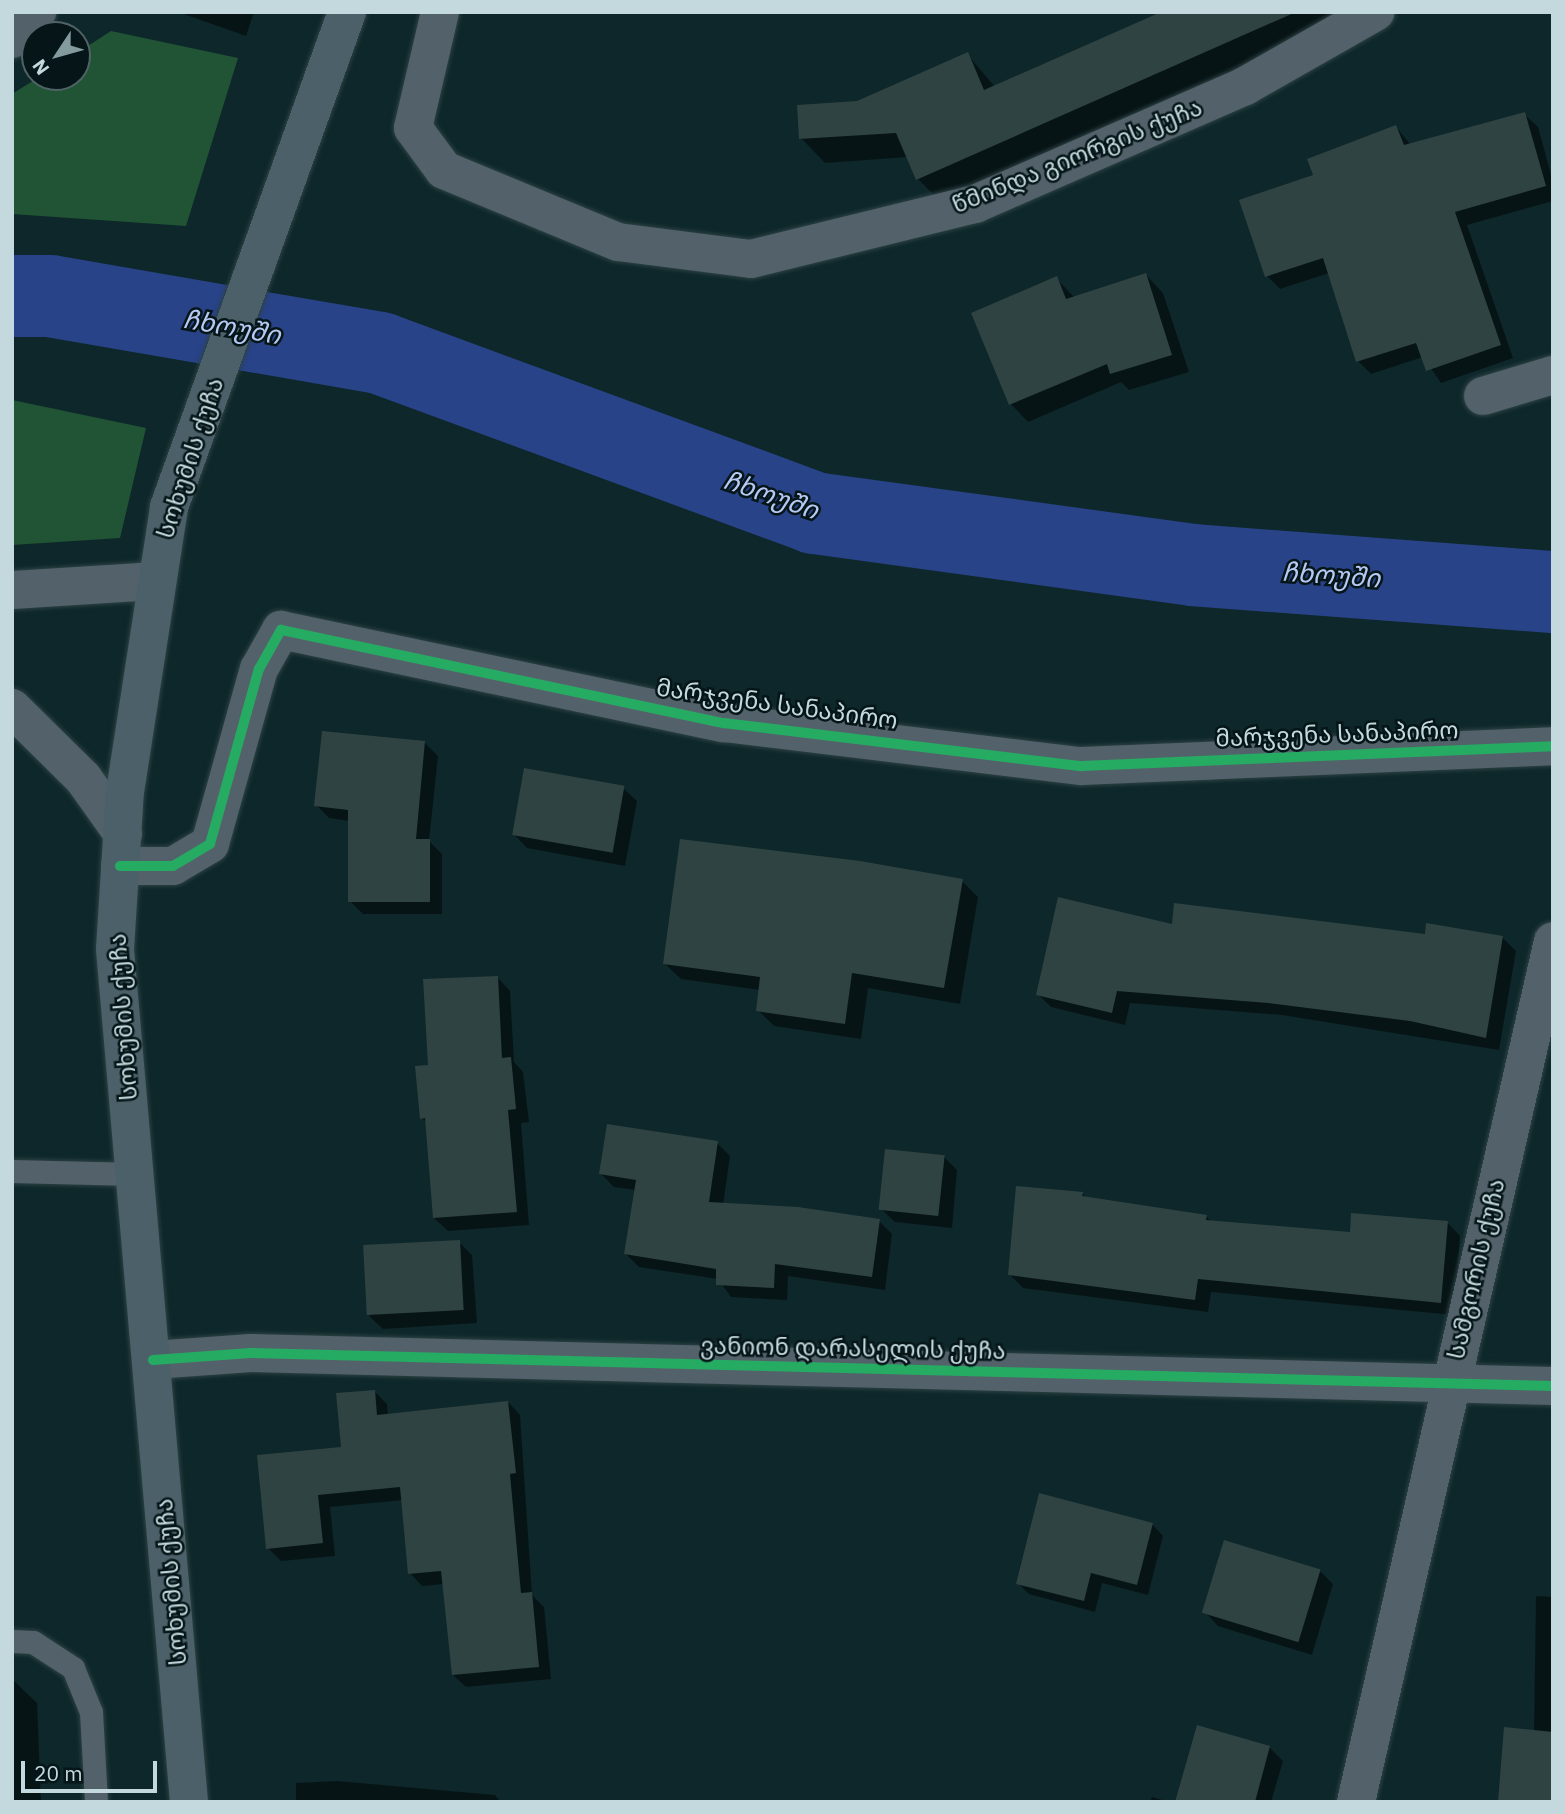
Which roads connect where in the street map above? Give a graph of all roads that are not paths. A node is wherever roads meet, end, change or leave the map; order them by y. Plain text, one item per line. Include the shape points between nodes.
1 (37, 12) edge
2 (347, 12) edge
3 (440, 12) edge
4 (1375, 12) edge
5 (12, 39) edge
6 (1553, 375) edge
7 (1483, 396) dead end
8 (155, 581) junction
9 (12, 590) edge
10 (12, 708) edge
11 (1553, 746) edge
12 (121, 850) junction
13 (1553, 941) edge
14 (12, 1171) edge
15 (135, 1174) junction
16 (153, 1360) junction
17 (1449, 1383) junction
18 (1553, 1386) edge
19 (12, 1641) edge
20 (96, 1802) edge
21 (189, 1802) edge
22 (1356, 1802) edge

1 - 5 street
2 - 8 highway, სოხუმის ქუჩა via 169,506
3 - 4 street, წმინდა გიორგის ქუჩა via 413,128 444,170 618,242 751,259 975,204 1245,86
6 - 7 street
8 - 9 street
8 - 12 highway, სოხუმის ქუჩა
10 - 12 street via 83,778
11 - 12 street, მარჯვენა სანაპირო via 1082,766 724,723 281,630 259,669 210,844 173,866
12 - 15 highway, სოხუმის ქუჩა via 115,949
13 - 17 street, სამგორის ქუჩა
14 - 15 lane
15 - 16 highway, სოხუმის ქუჩა
16 - 17 street, ვანიონ დარასელის ქუჩა via 251,1353
16 - 21 highway, სოხუმის ქუჩა
17 - 18 street, ვანიონ დარასელის ქუჩა
17 - 22 street, სამგორის ქუჩა
19 - 20 lane via 33,1642 73,1668 91,1712

